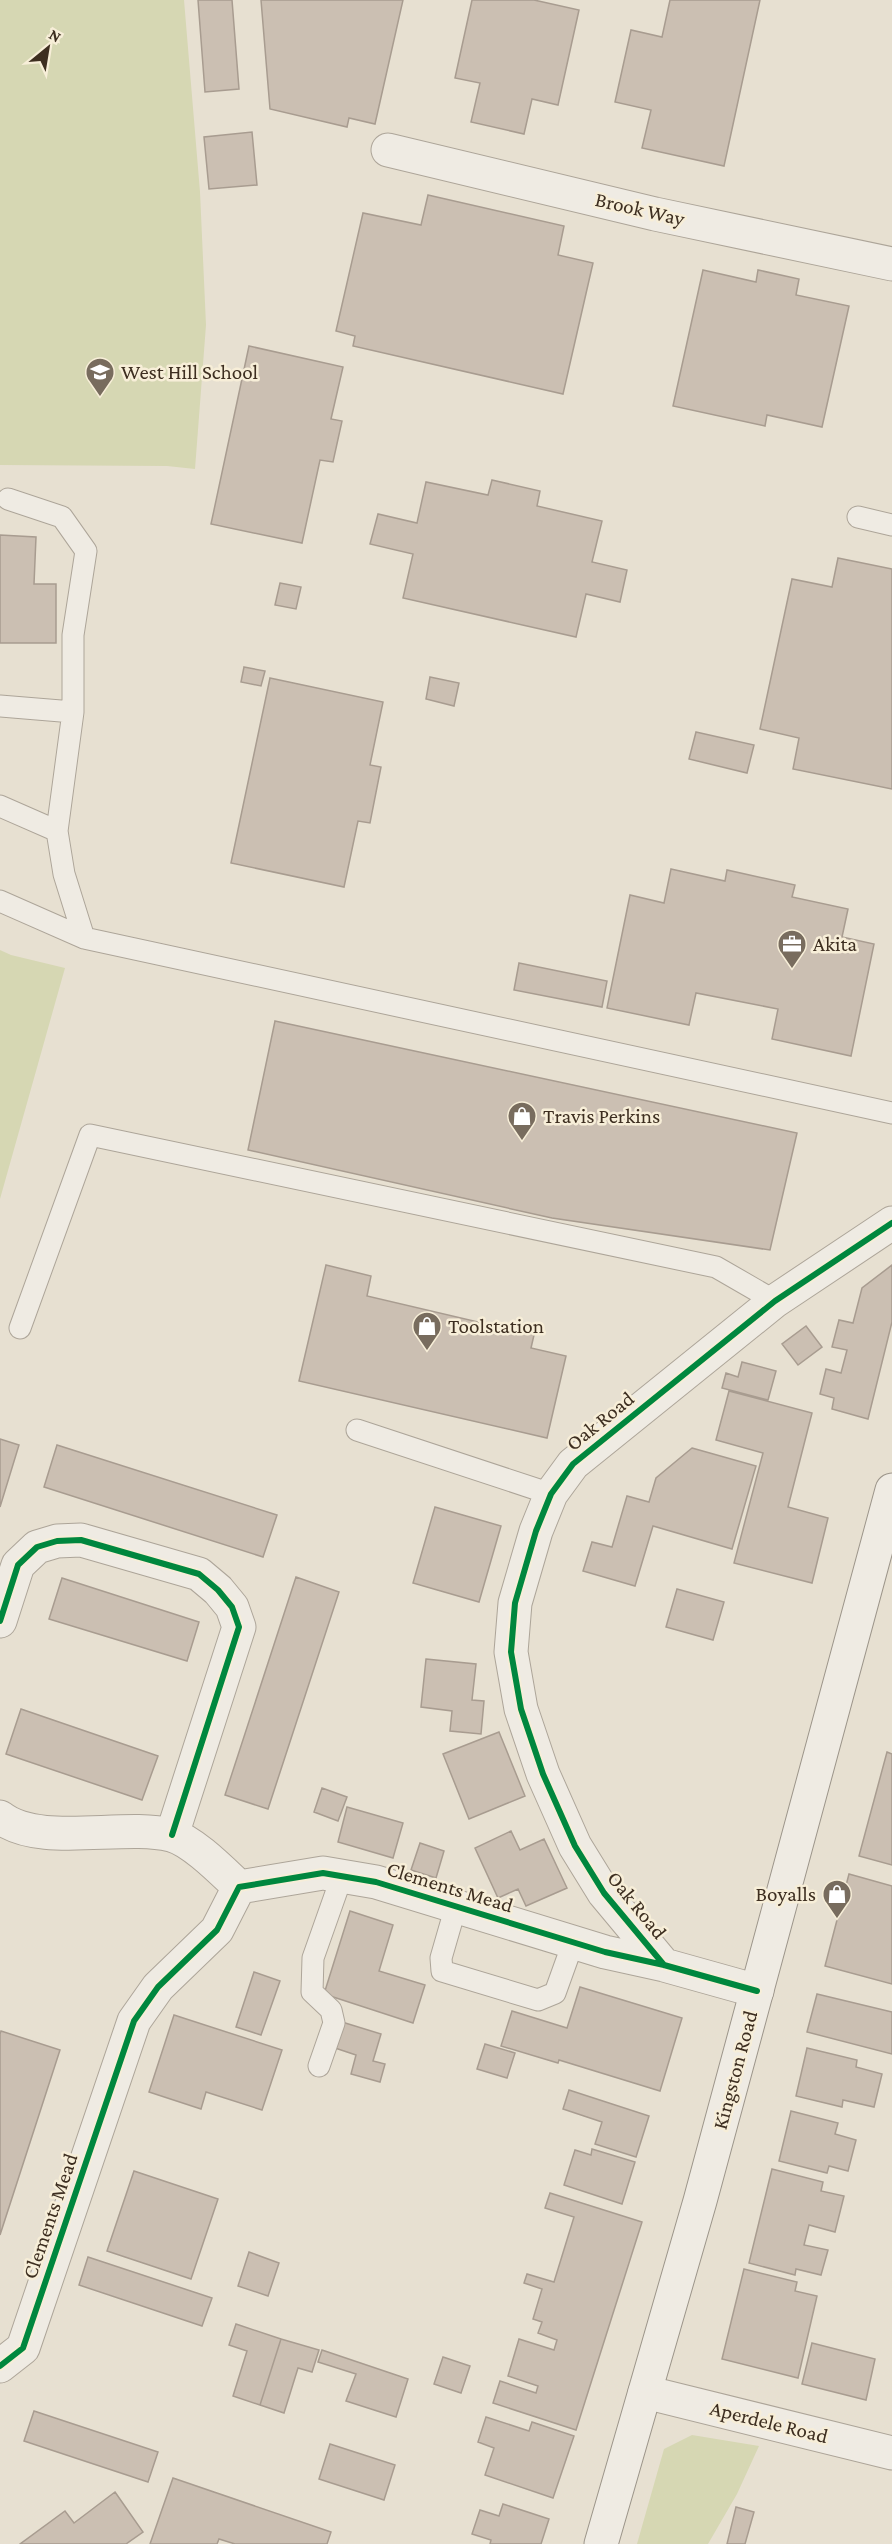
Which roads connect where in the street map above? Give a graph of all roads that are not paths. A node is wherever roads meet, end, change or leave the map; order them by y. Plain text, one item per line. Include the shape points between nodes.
1 (388, 150) dead end
2 (892, 264) edge
3 (8, 499) dead end
4 (858, 518) dead end
5 (892, 525) edge
6 (0, 706) edge
7 (73, 712) junction
8 (0, 806) edge
9 (57, 831) junction
10 (0, 901) edge
11 (84, 938) junction
12 (892, 1113) edge
13 (892, 1223) edge
14 (775, 1301) junction
15 (20, 1328) dead end
16 (357, 1430) dead end
17 (892, 1490) edge
18 (551, 1494) junction
19 (0, 1621) edge
20 (0, 1817) edge
21 (172, 1835) junction
22 (342, 1876) junction
23 (239, 1887) junction
24 (456, 1906) junction
25 (573, 1943) junction
26 (664, 1965) junction
27 (757, 1991) junction
28 (319, 2066) dead end
29 (0, 2366) edge
30 (645, 2392) junction
31 (892, 2453) edge
32 (601, 2544) edge

1 - 2 street, Brook Way
3 - 7 lane via 62,517 86,551 73,634
4 - 5 lane
6 - 7 lane
7 - 9 lane
8 - 9 lane
9 - 11 lane via 64,874
10 - 11 lane
11 - 12 lane
13 - 14 street, Oak Road
14 - 15 lane via 716,1267 90,1135
14 - 18 street, Oak Road via 573,1464
16 - 18 lane
17 - 27 street, Kingston Road
18 - 26 street, Oak Road via 515,1603 511,1652 521,1709 543,1774 575,1846 604,1893
19 - 21 street via 18,1565 37,1547 57,1541 81,1540 199,1574 219,1590 232,1607 239,1627
20 - 21 street via 36,1832
21 - 23 street via 204,1855
22 - 23 street, Clements Mead via 323,1873
22 - 24 street, Clements Mead
22 - 28 lane via 314,1958 312,1992 331,2010 334,2023
23 - 29 street, Clements Mead via 217,1930 158,1987 134,2021 23,2348
24 - 25 street, Clements Mead
24 - 25 lane via 441,1958 442,1971 538,2000 555,1993
25 - 26 street, Clements Mead
26 - 27 street, Clements Mead
27 - 30 street, Kingston Road
30 - 31 street, Aperdele Road
30 - 32 street, Kingston Road

